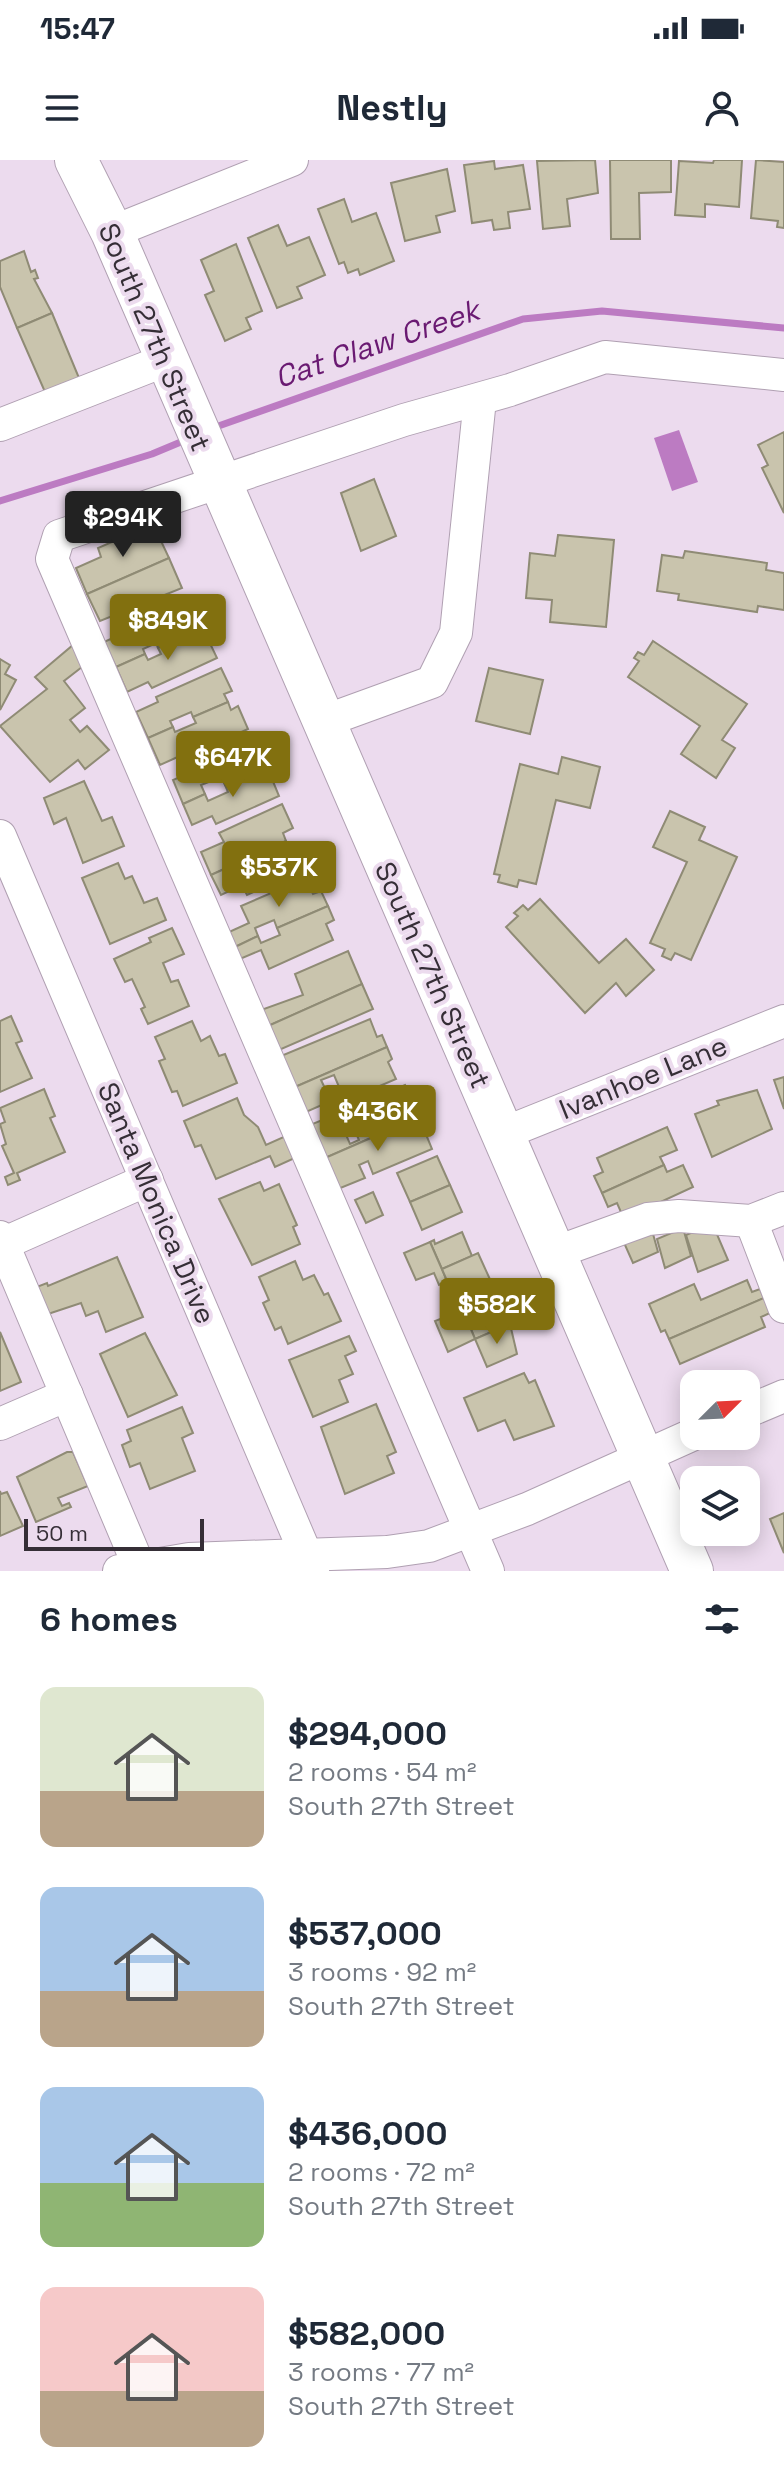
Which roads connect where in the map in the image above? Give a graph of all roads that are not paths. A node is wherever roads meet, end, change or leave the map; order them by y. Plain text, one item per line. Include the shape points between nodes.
1 (76, 160) edge
2 (278, 163) edge
3 (112, 232) junction
4 (166, 360) junction
5 (784, 375) edge
6 (480, 399) junction
7 (4, 414) edge
8 (218, 482) junction
9 (322, 722) junction
10 (0, 836) edge
11 (784, 1021) edge
12 (502, 1134) junction
13 (147, 1180) junction
14 (784, 1208) edge
15 (751, 1221) junction
16 (1, 1242) edge
17 (554, 1253) junction
18 (784, 1307) edge
19 (67, 1395) junction
20 (784, 1396) edge
21 (760, 1406) edge
22 (0, 1424) edge
23 (680, 1440) edge
24 (643, 1456) junction
25 (470, 1529) junction
26 (310, 1563) edge
27 (133, 1569) edge
28 (488, 1571) edge
29 (692, 1571) edge

1 - 3 main road, South 27th Street
2 - 3 street
3 - 4 main road, South 27th Street
4 - 7 street
4 - 8 main road, South 27th Street
5 - 6 street via 605,357
6 - 8 street
6 - 9 street via 456,633 438,670 432,682
8 - 9 main road, South 27th Street
8 - 25 street via 59,536 52,559
9 - 12 main road, South 27th Street
10 - 13 street, Santa Monica Drive
11 - 12 street, Ivanhoe Lane
12 - 17 main road, South 27th Street
13 - 16 street
13 - 26 street, Santa Monica Drive
14 - 15 street
15 - 17 street via 648,1219
15 - 18 street
16 - 19 street
17 - 24 main road, South 27th Street
19 - 22 street
19 - 27 street
20 - 21 street
23 - 24 street
24 - 25 street
24 - 29 main road, South 27th Street
25 - 26 street via 429,1546
25 - 28 street
26 - 27 street via 242,1556

